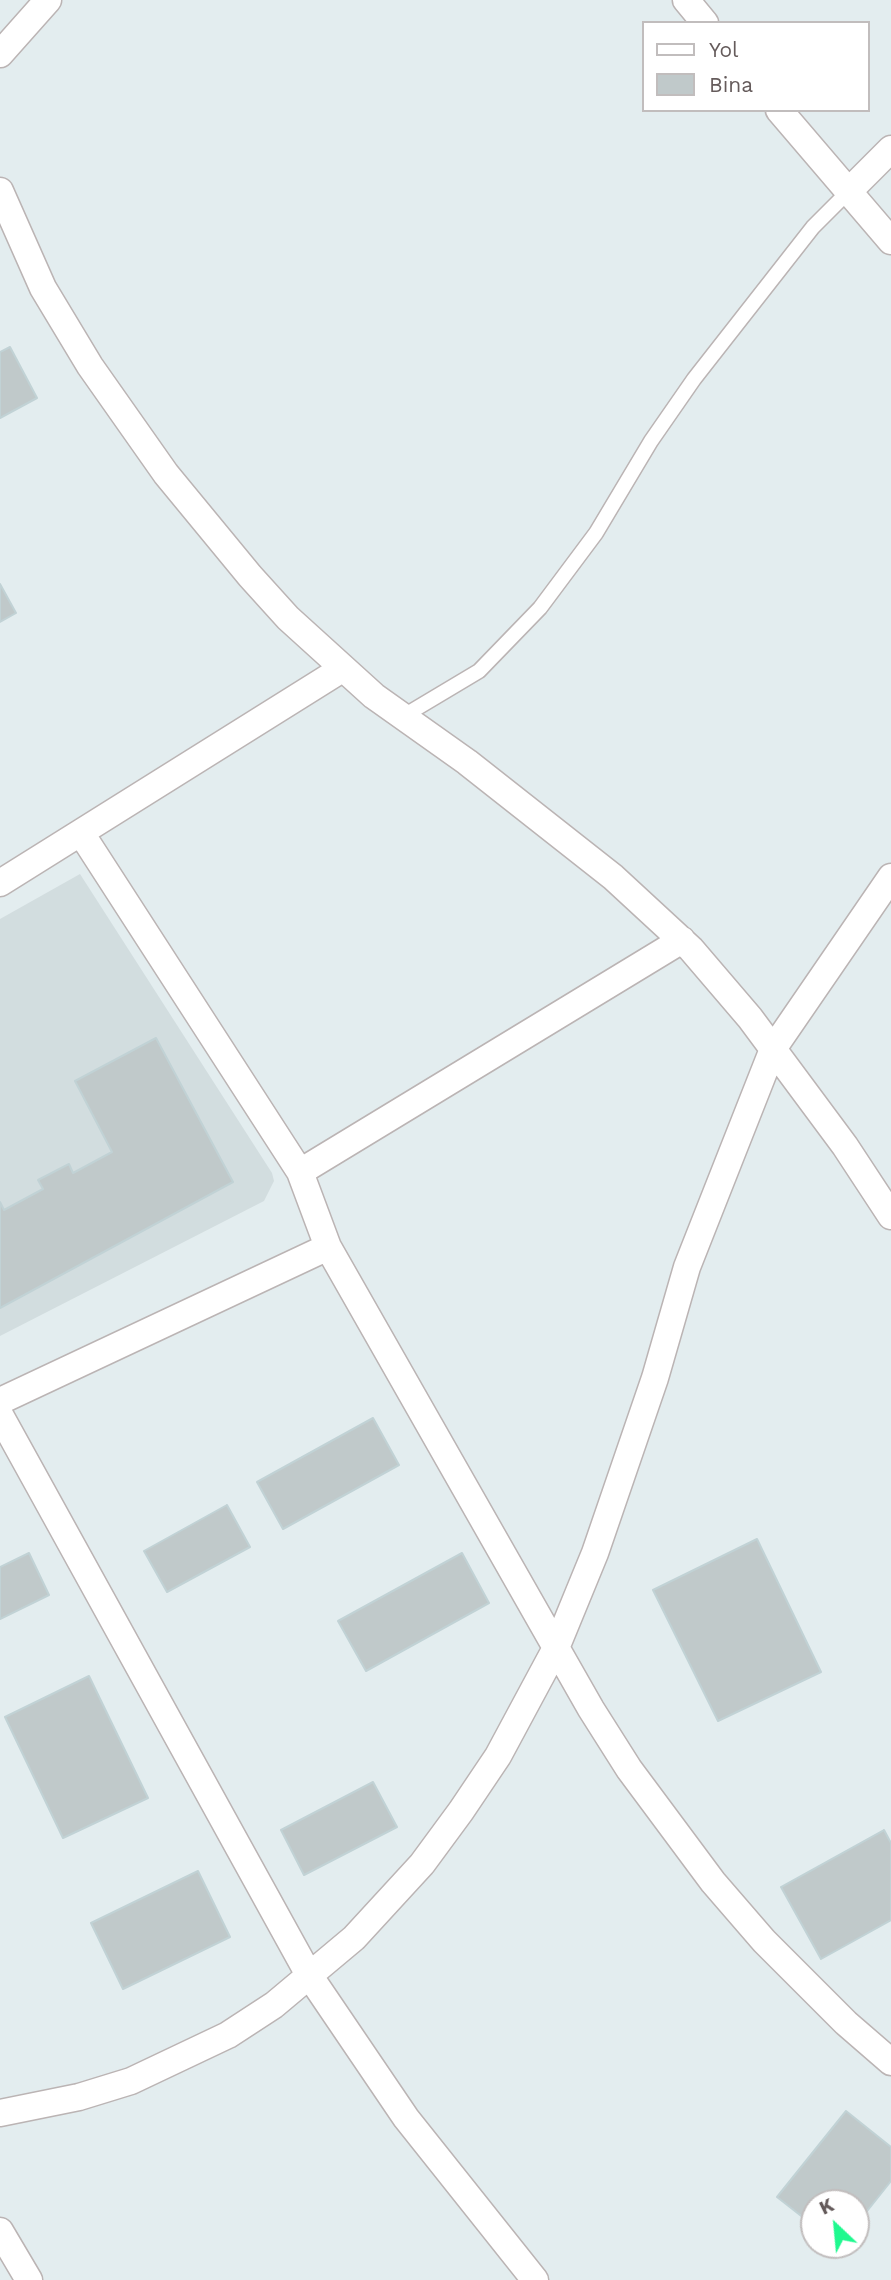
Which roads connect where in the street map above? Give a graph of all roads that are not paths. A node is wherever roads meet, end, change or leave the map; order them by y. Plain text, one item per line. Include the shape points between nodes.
1 (48, 0) edge
2 (686, 0) edge
3 (703, 21) edge
4 (0, 54) edge
5 (781, 112) edge
6 (891, 149) edge
7 (0, 191) edge
8 (849, 191) junction
9 (891, 241) edge
10 (342, 669) junction
11 (402, 717) junction
12 (81, 834) junction
13 (891, 877) edge
14 (1, 879) edge
15 (682, 940) junction
16 (772, 1049) junction
17 (300, 1172) junction
18 (891, 1216) edge
19 (328, 1247) junction
20 (0, 1401) edge
21 (0, 1415) edge
22 (556, 1648) junction
23 (309, 1975) junction
24 (891, 2062) edge
25 (0, 2113) edge
26 (0, 2231) edge
27 (29, 2280) edge
28 (535, 2280) edge

1 - 4 street
2 - 3 street
5 - 8 street
6 - 8 street
7 - 10 street via 43,288 127,420 250,576
8 - 9 street
8 - 11 lane via 813,227 694,379 596,533 540,608 479,671
10 - 11 street
10 - 12 street
11 - 15 street via 603,869
12 - 14 street
12 - 17 street
13 - 16 street
15 - 16 street
15 - 17 street
16 - 18 street
16 - 22 street via 687,1267 626,1466
17 - 19 street
19 - 20 street
19 - 22 street
21 - 23 street
22 - 23 street via 498,1756 446,1832 354,1938
22 - 24 street via 629,1769 713,1882 818,1996
23 - 25 street via 274,2005 181,2060 79,2097
23 - 28 street via 406,2118
26 - 27 street

